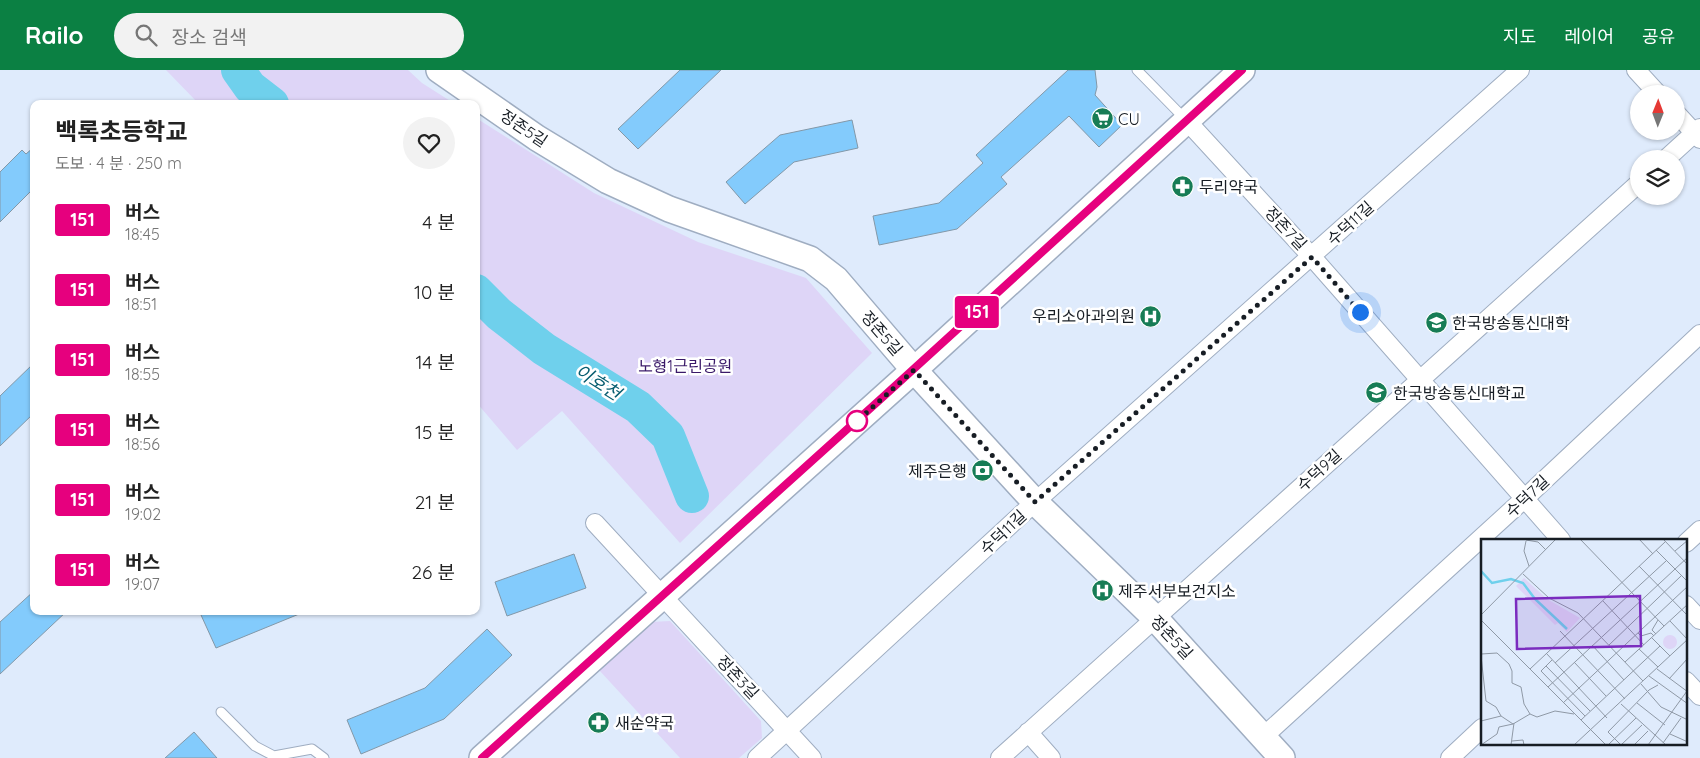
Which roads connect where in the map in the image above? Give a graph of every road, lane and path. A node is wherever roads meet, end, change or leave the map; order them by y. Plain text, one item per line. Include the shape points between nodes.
1 (439, 70) edge
2 (1137, 70) edge
3 (1242, 70) edge
4 (1520, 70) edge
5 (1636, 70) edge
6 (1650, 85) edge
7 (1187, 120) junction
8 (1685, 121) edge
9 (1698, 133) edge
10 (1677, 150) edge
11 (1630, 191) edge
12 (1312, 257) junction
13 (1700, 334) edge
14 (914, 370) junction
15 (1420, 380) junction
16 (1524, 499) junction
17 (1035, 502) junction
18 (595, 523) dead end
19 (1700, 530) edge
20 (1560, 539) edge
21 (1688, 541) edge
22 (663, 596) junction
23 (1688, 607) edge
24 (1155, 618) junction
25 (1700, 620) edge
26 (1688, 683) edge
27 (1700, 696) edge
28 (221, 712) dead end
29 (1481, 729) edge
30 (788, 731) junction
31 (1028, 732) junction
32 (1263, 737) junction
33 (324, 758) edge
34 (482, 758) edge
35 (757, 758) edge
36 (812, 758) edge
37 (1000, 758) edge
38 (1051, 758) edge
39 (1282, 758) edge
40 (1450, 758) edge

1 - 14 street, 정존5길 via 537,138 608,181 669,209 810,259 836,280
2 - 7 lane
3 - 7 street
4 - 12 street, 수덕11길
5 - 6 street
7 - 12 street, 정존7길
7 - 14 street
8 - 9 street
9 - 10 street
11 - 15 street, 수덕9길
12 - 15 street, 정존7길
12 - 17 street, 수덕11길
13 - 16 street, 수덕7길
14 - 17 street, 정존5길
14 - 22 street
15 - 16 street, 정존7길
15 - 24 street, 수덕9길
16 - 20 street, 정존7길
16 - 32 street, 수덕7길
17 - 24 street, 정존5길
17 - 30 street, 수덕11길
18 - 22 street, 정존3길
19 - 21 street
22 - 30 street, 정존3길
22 - 34 street
23 - 25 street
24 - 31 street, 수덕9길
24 - 32 street, 정존5길
26 - 27 street
28 - 33 lane via 255,746 274,756 312,749
29 - 40 street
30 - 35 street, 수덕11길
30 - 36 street, 정존3길
31 - 37 street, 수덕9길
31 - 38 street
32 - 39 street, 정존5길

